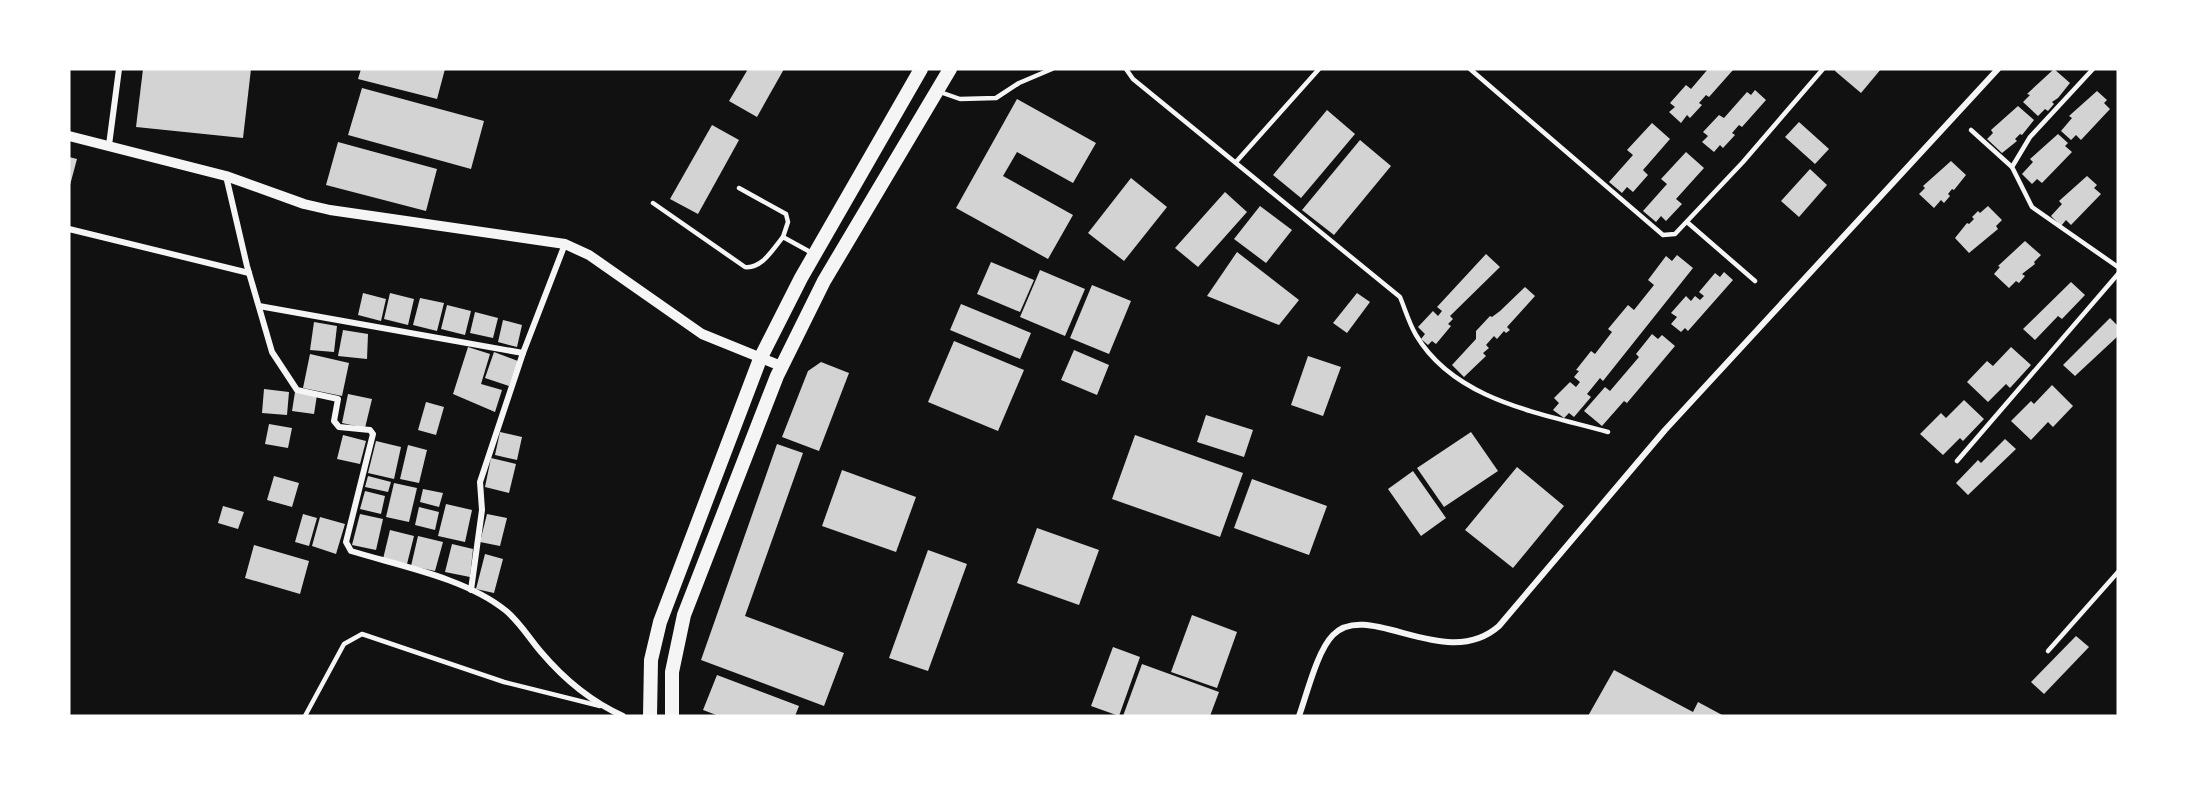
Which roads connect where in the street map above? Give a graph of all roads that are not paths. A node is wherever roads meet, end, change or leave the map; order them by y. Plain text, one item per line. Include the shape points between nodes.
1 (119, 69) edge
2 (921, 69) edge
3 (950, 69) edge
4 (1052, 69) edge
5 (1126, 69) edge
6 (1319, 69) edge
7 (1470, 69) edge
8 (1823, 69) edge
9 (1998, 69) edge
10 (2093, 69) edge
11 (937, 91) junction
12 (1971, 130) dead end
13 (69, 136) edge
14 (109, 145) junction
15 (1236, 162) junction
16 (2012, 167) junction
17 (226, 176) junction
18 (739, 188) dead end
19 (653, 203) dead end
20 (1687, 222) junction
21 (69, 229) edge
22 (783, 237) junction
23 (565, 244) junction
24 (814, 254) junction
25 (2118, 267) edge
26 (249, 273) junction
27 (2118, 274) edge
28 (1755, 280) dead end
29 (260, 306) junction
30 (523, 353) junction
31 (760, 359) junction
32 (781, 366) junction
33 (1608, 432) dead end
34 (1957, 461) dead end
35 (2118, 572) edge
36 (471, 590) junction
37 (2048, 651) dead end
38 (600, 706) junction
39 (305, 716) edge
40 (623, 716) edge
41 (650, 716) edge
42 (672, 716) edge
43 (1299, 716) edge

1 - 14 street
2 - 24 main road
3 - 11 main road
4 - 11 lane via 996,98 960,99
5 - 15 lane via 1133,79
6 - 15 lane
7 - 20 lane via 1663,235 1675,234
8 - 20 lane
9 - 43 street via 1665,430 1499,626 1482,639 1451,644 1373,626 1339,630 1328,642
10 - 16 lane via 2030,137
11 - 32 main road via 824,280
12 - 16 lane
13 - 14 street
14 - 17 street
15 - 33 lane via 1400,297 1416,335 1445,370 1490,398
16 - 25 lane via 2032,207
17 - 23 street via 330,210
17 - 26 street
18 - 22 lane via 786,214 788,222
19 - 22 lane via 745,267 761,263
20 - 28 lane
21 - 26 street
22 - 24 lane
23 - 30 street
23 - 31 street via 589,255 702,334
24 - 31 main road
26 - 29 street
27 - 34 lane
29 - 30 street
29 - 36 street via 272,352 297,390 336,397 339,428 370,430 373,434 346,542 351,551
30 - 36 street via 480,482 482,510
31 - 32 street
31 - 41 main road via 660,622 651,660
32 - 42 main road via 684,615 672,672
35 - 37 lane
36 - 38 street via 507,611 542,654
38 - 39 lane via 504,682 362,634 344,644
38 - 40 street

